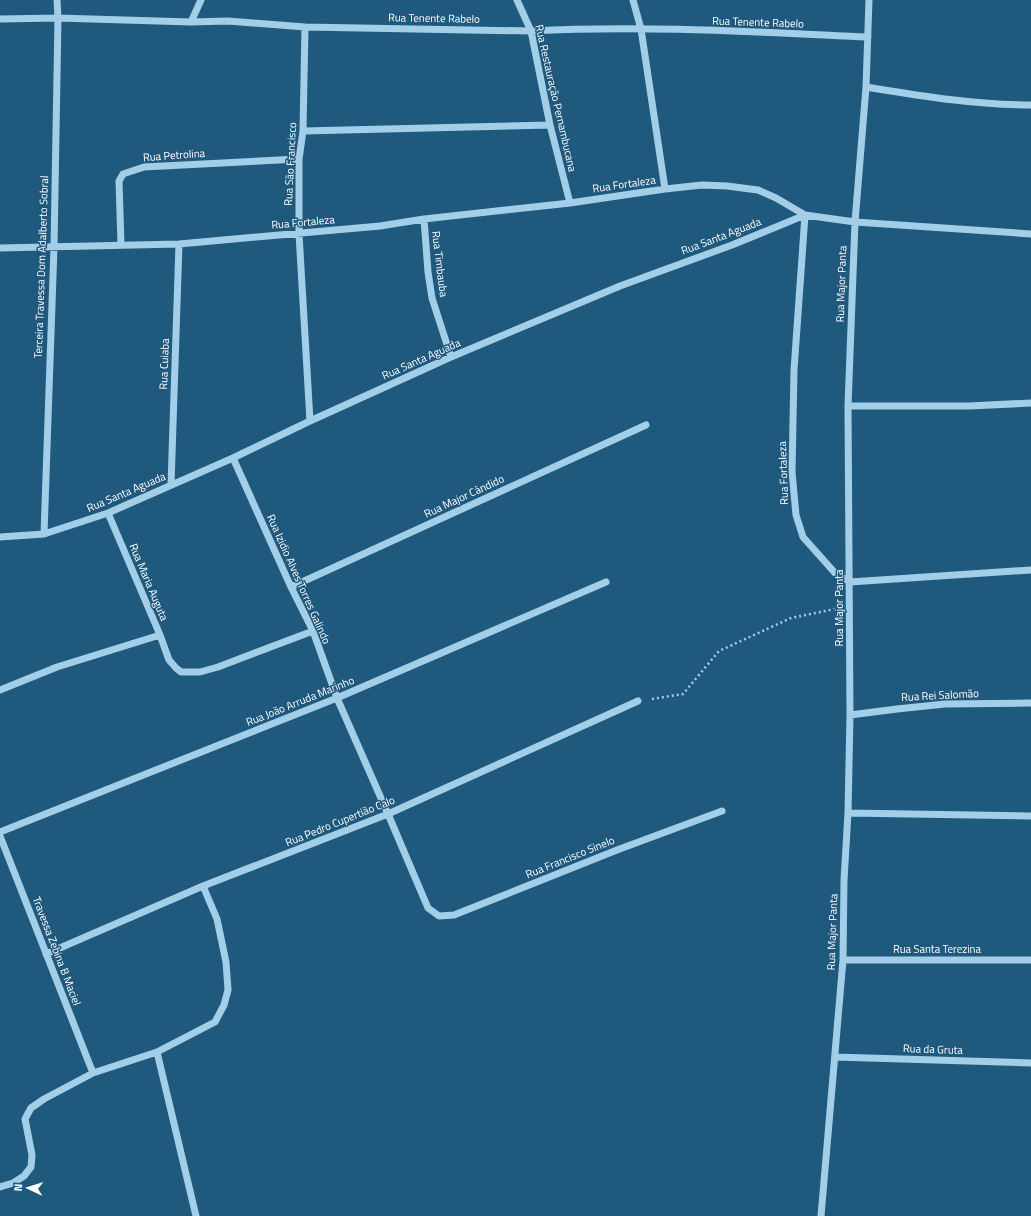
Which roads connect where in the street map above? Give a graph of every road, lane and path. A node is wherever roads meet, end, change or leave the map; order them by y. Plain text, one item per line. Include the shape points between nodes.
1 (57, 0) edge
2 (201, 0) edge
3 (518, 0) edge
4 (633, 0) edge
5 (869, 0) edge
6 (58, 18) junction
7 (0, 19) edge
8 (191, 22) junction
9 (306, 27) junction
10 (641, 29) junction
11 (531, 31) junction
12 (868, 37) junction
13 (866, 87) junction
14 (1031, 105) edge
15 (550, 125) junction
16 (303, 131) junction
17 (299, 159) junction
18 (665, 189) junction
19 (570, 203) junction
20 (805, 215) junction
21 (424, 219) junction
22 (854, 222) junction
23 (298, 234) junction
24 (1031, 234) edge
25 (179, 244) junction
26 (121, 245) junction
27 (54, 247) junction
28 (0, 248) edge
29 (451, 356) junction
30 (1031, 403) edge
31 (848, 406) junction
32 (310, 421) junction
33 (646, 425) dead end
34 (232, 458) junction
35 (171, 485) junction
36 (108, 513) junction
37 (44, 534) junction
38 (0, 537) edge
39 (1031, 570) edge
40 (606, 582) dead end
41 (850, 582) junction
42 (291, 587) junction
43 (850, 606) junction
44 (312, 630) junction
45 (160, 635) junction
46 (0, 690) edge
47 (337, 698) junction
48 (638, 701) joint
49 (1031, 703) edge
50 (850, 715) junction
51 (722, 811) dead end
52 (848, 813) junction
53 (388, 814) junction
54 (1031, 816) edge
55 (0, 832) edge
56 (0, 836) edge
57 (203, 886) junction
58 (428, 908) joint
59 (46, 954) junction
60 (843, 960) junction
61 (1031, 960) edge
62 (157, 1052) junction
63 (835, 1057) junction
64 (1031, 1062) edge
65 (93, 1074) junction
66 (0, 1187) edge
67 (196, 1216) edge
68 (821, 1216) edge

1 - 6 street, Terceira Travessa Dom Adalberto Sobral
2 - 8 street
3 - 11 street, Rua Restauração Pernambucana
4 - 10 street
5 - 12 street, Rua Major Panta
6 - 7 street, Rua Tenente Rabelo
6 - 8 street, Rua Tenente Rabelo
6 - 27 street, Terceira Travessa Dom Adalberto Sobral
8 - 9 street, Rua Tenente Rabelo
9 - 11 street, Rua Tenente Rabelo
9 - 16 street, Rua São Francisco
10 - 11 street, Rua Tenente Rabelo
10 - 12 street, Rua Tenente Rabelo
10 - 18 street
11 - 15 street, Rua Restauração Pernambucana
12 - 13 street, Rua Major Panta
13 - 14 street via 933,98 1002,105
13 - 22 street, Rua Major Panta
15 - 16 street
15 - 19 street, Rua Restauração Pernambucana
16 - 17 street, Rua São Francisco
17 - 23 street, Rua São Francisco
17 - 26 street, Rua Petrolina via 144,167 123,174 120,181
18 - 19 street, Rua Fortaleza
18 - 20 street, Rua Fortaleza via 702,185 758,190
19 - 21 street, Rua Fortaleza
20 - 22 street
20 - 29 street, Rua Santa Aguada via 620,286
20 - 41 street, Rua Fortaleza via 794,370 792,472 796,515 803,538 835,574
21 - 23 street, Rua Fortaleza
21 - 29 street, Rua Timbauba via 432,298
22 - 24 street
22 - 31 street, Rua Major Panta
23 - 25 street, Rua Fortaleza
23 - 32 street, Rua São Francisco
25 - 26 street, Rua Fortaleza
25 - 35 street, Rua Cuiaba
26 - 27 street, Rua Fortaleza
27 - 28 street, Rua Fortaleza
27 - 37 street, Terceira Travessa Dom Adalberto Sobral
29 - 32 street, Rua Santa Aguada
30 - 31 street
31 - 41 street, Rua Major Panta
32 - 34 street, Rua Santa Aguada
33 - 42 street, Rua Major Cândido
34 - 35 street, Rua Santa Aguada
34 - 42 street, Rua Izidio Alves Torres Galindo
35 - 36 street, Rua Santa Aguada
36 - 37 street, Rua Santa Aguada
36 - 45 street, Rua Maria Auguta
37 - 38 street, Rua Santa Aguada
39 - 41 street
40 - 47 street, Rua João Arruda Marinho
41 - 43 street, Rua Major Panta
42 - 44 street, Rua Izidio Alves Torres Galindo
43 - 48 path via 784,621 719,651 683,694
43 - 50 street, Rua Major Panta
44 - 45 street, Rua Maria Auguta via 200,672 181,672 176,668 169,660
44 - 47 street, Rua Izidio Alves Torres Galindo
45 - 46 street via 57,667
47 - 53 street, Rua Izidio Alves Torres Galindo
47 - 55 street, Rua João Arruda Marinho
48 - 53 street, Rua Pedro Cupertião Calo
49 - 50 street, Rua Rei Salomão via 945,704
50 - 52 street, Rua Major Panta
51 - 58 street, Rua Francisco Sinelo via 454,915 439,916
52 - 54 street
52 - 60 street, Rua Major Panta
53 - 57 street, Rua Pedro Cupertião Calo
53 - 58 street, Rua Izidio Alves Torres Galindo
56 - 59 street, Travessa Zebina B Maciel
57 - 59 street, Rua Pedro Cupertião Calo
57 - 62 street via 217,919 226,962 228,990 224,1005 215,1022
59 - 65 street, Travessa Zebina B Maciel
60 - 61 street, Rua Santa Terezina
60 - 63 street, Rua Major Panta
62 - 65 street
62 - 67 street
63 - 64 street, Rua da Gruta
63 - 68 street, Rua Major Panta
65 - 66 street via 31,1108 25,1119 32,1155 31,1167 24,1176

